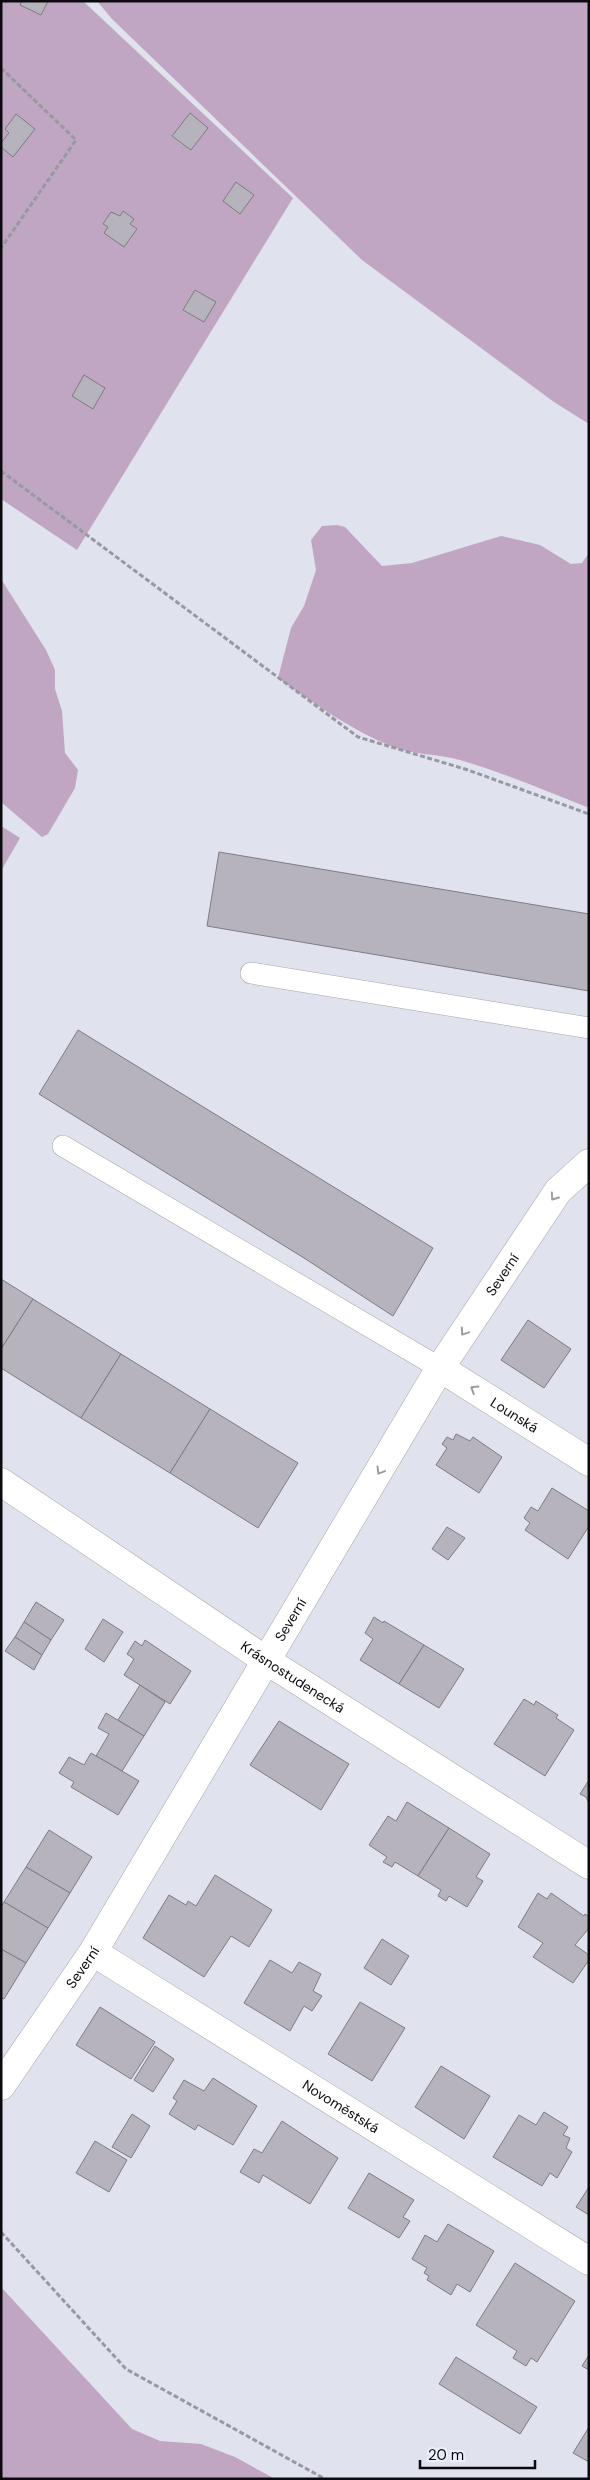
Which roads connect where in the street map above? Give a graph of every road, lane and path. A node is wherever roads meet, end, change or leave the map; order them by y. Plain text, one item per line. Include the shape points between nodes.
1 (1, 68) edge
2 (1, 248) edge
3 (1, 471) edge
4 (589, 814) edge
5 (251, 973) dead end
6 (589, 1028) edge
7 (63, 1146) dead end
8 (589, 1163) edge
9 (440, 1368) junction
10 (589, 1462) edge
11 (1, 1482) edge
12 (267, 1661) junction
13 (589, 1865) edge
14 (93, 1952) junction
15 (1, 2086) edge
16 (1, 2232) edge
17 (589, 2261) edge
18 (325, 2479) edge

1 - 2 path via 76,140
3 - 4 path via 358,737 468,770
5 - 6 lane
7 - 9 lane
8 -> 9 street, Severní via 558,1191
10 -> 9 street, Lounská
9 -> 12 street, Severní
11 - 12 street, Krásnostudenecká
12 - 13 street, Krásnostudenecká
12 - 14 street, Severní
14 - 15 street, Severní
14 - 17 street, Novoměstská
16 - 18 path via 126,2369

